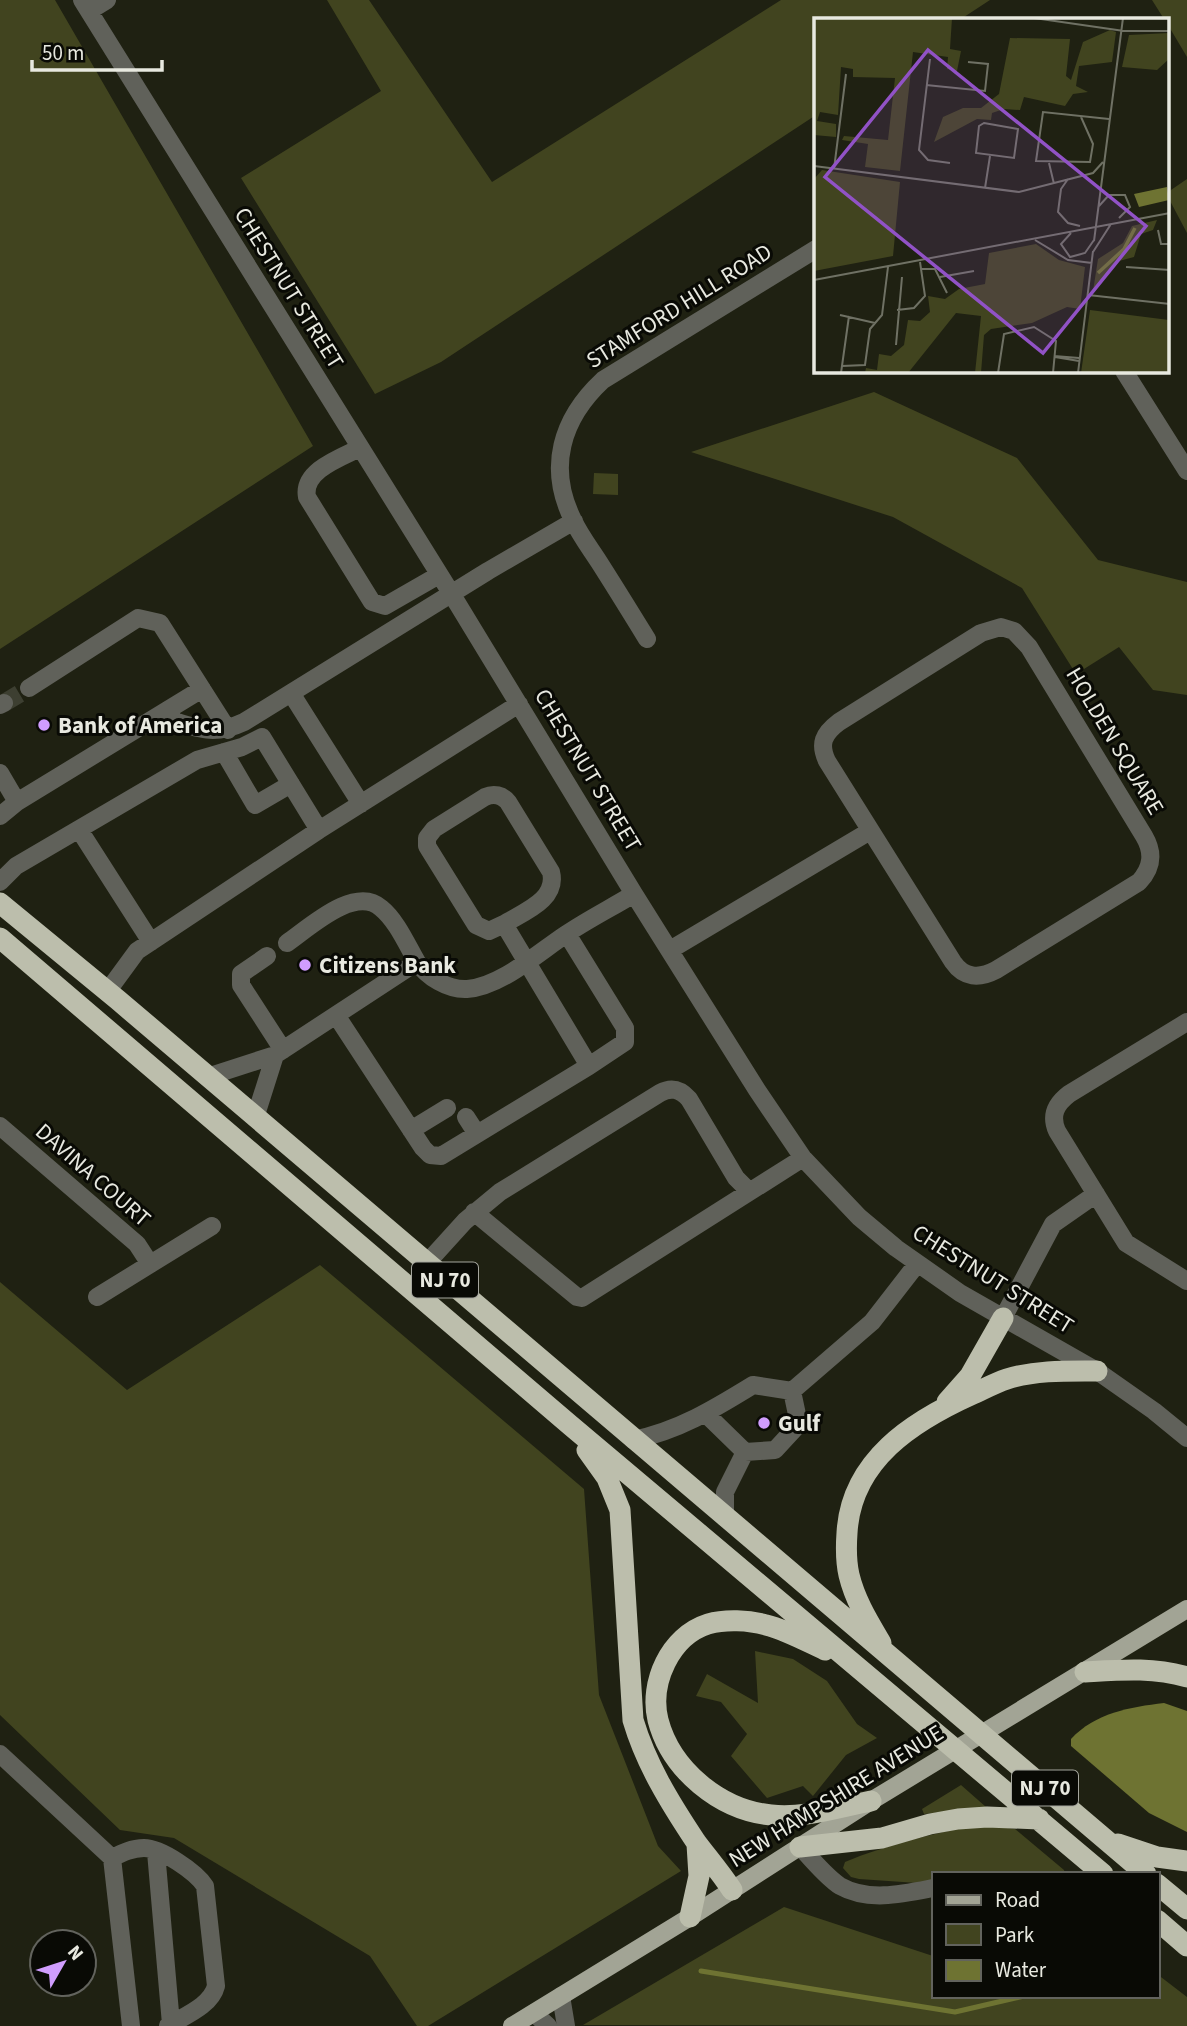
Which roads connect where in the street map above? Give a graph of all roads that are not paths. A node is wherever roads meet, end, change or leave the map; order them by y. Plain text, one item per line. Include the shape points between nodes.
1 (107, 0) edge
2 (85, 6) edge
3 (814, 250) edge
4 (1125, 373) edge
5 (360, 448) junction
6 (1187, 471) edge
7 (574, 522) junction
8 (439, 575) junction
9 (451, 593) junction
10 (647, 639) dead end
11 (29, 688) tunnel mouth
12 (202, 689) junction
13 (291, 693) junction
14 (519, 704) junction
15 (168, 711) junction
16 (228, 730) junction
17 (224, 752) junction
18 (0, 774) edge
19 (291, 784) junction
20 (17, 802) junction
21 (361, 804) junction
22 (0, 816) edge
23 (319, 830) junction
24 (80, 831) junction
25 (870, 831) junction
26 (0, 882) edge
27 (634, 894) junction
28 (0, 903) edge
29 (504, 924) junction
30 (567, 934) junction
31 (0, 939) edge
32 (151, 942) junction
33 (287, 943) dead end
34 (670, 950) junction
35 (267, 956) dead end
36 (417, 962) junction
37 (526, 962) junction
38 (107, 992) junction
39 (336, 1015) junction
40 (1187, 1022) edge
41 (279, 1052) junction
42 (589, 1066) junction
43 (206, 1077) junction
44 (446, 1108) dead end
45 (466, 1116) dead end
46 (255, 1118) junction
47 (0, 1126) edge
48 (411, 1130) junction
49 (477, 1134) junction
50 (803, 1158) junction
51 (749, 1191) junction
52 (1096, 1194) junction
53 (474, 1212) junction
54 (212, 1226) dead end
55 (150, 1264) junction
56 (426, 1264) junction
57 (917, 1264) junction
58 (1187, 1281) edge
59 (97, 1297) dead end
60 (1003, 1318) junction
61 (1097, 1371) junction
62 (792, 1391) junction
63 (941, 1408) junction
64 (706, 1414) junction
65 (570, 1425) junction
66 (1187, 1438) edge
67 (633, 1440) junction
68 (745, 1452) junction
69 (725, 1518) junction
70 (1187, 1609) edge
71 (889, 1657) junction
72 (851, 1662) junction
73 (1085, 1672) junction
74 (1187, 1677) edge
75 (982, 1734) junction
76 (956, 1750) junction
77 (0, 1754) edge
78 (871, 1801) junction
79 (1039, 1819) junction
80 (1108, 1841) junction
81 (697, 1844) junction
82 (800, 1847) junction
83 (156, 1852) junction
84 (112, 1858) junction
85 (1187, 1861) edge
86 (1080, 1864) edge
87 (1098, 1872) edge
88 (1144, 1872) edge
89 (1159, 1886) edge
90 (932, 1888) edge
91 (732, 1890) junction
92 (1187, 1909) edge
93 (690, 1917) junction
94 (1159, 1922) edge
95 (1187, 1945) edge
96 (561, 1996) junction
97 (534, 2013) junction
98 (169, 2025) edge
99 (131, 2026) edge
100 (512, 2026) edge
101 (548, 2026) edge
102 (566, 2026) edge

1 - 2 street
2 - 5 street, CHESTNUT STREET
3 - 7 street, STAMFORD HILL ROAD via 616,372 587,396 573,415 561,452 560,477
4 - 6 street
5 - 8 street, CHESTNUT STREET
5 - 8 street via 318,471 305,489 372,602 385,606
7 - 9 street
7 - 10 street, STAMFORD HILL ROAD
8 - 9 street, CHESTNUT STREET
9 - 13 street
9 - 14 street, CHESTNUT STREET
11 - 12 street via 138,618 160,623
12 - 15 street
12 - 16 street
13 - 16 street
13 - 21 street
14 - 21 street
14 - 27 street, CHESTNUT STREET
15 - 16 street via 174,721 204,730
15 - 20 street
17 - 19 street via 262,737
17 - 19 street via 255,805
17 - 24 street via 197,760
18 - 20 street
19 - 23 street
20 - 22 street
21 - 23 street
23 - 32 street
24 - 26 street via 16,866
24 - 32 street
25 - 25 street, HOLDEN SQUARE via 956,967 976,976 996,970 1139,881 1151,861 1144,836 1029,647 1014,631 1001,627 981,633 825,735 822,745 827,761
25 - 34 street
27 - 30 street
27 - 34 street, CHESTNUT STREET
28 - 38 highway, NJ 70
29 - 29 street via 489,931 477,925 426,842 434,829 493,794 508,803 553,881 545,898
29 - 37 street
30 - 37 street
30 - 42 street via 626,1031 623,1044
31 - 65 highway, NJ 70
32 - 38 street via 136,951
33 - 36 street via 345,905 366,900 383,909
34 - 50 street, CHESTNUT STREET
35 - 41 street via 241,974 241,985
36 - 37 street via 424,973 464,989 492,982
36 - 39 street
37 - 42 street
38 - 43 highway, NJ 70
39 - 41 street
39 - 48 street
40 - 52 street via 1057,1105 1054,1125
41 - 43 street
41 - 46 street
42 - 49 street
43 - 46 highway, NJ 70
44 - 48 street
45 - 49 street
46 - 56 highway, NJ 70
47 - 55 street, DAVINA COURT via 137,1244
48 - 49 street via 426,1152 437,1157
50 - 51 street
50 - 57 street, CHESTNUT STREET via 859,1217
51 - 53 street via 582,1298
51 - 53 street via 736,1178 689,1099 671,1089
52 - 58 street via 1126,1243
52 - 60 street via 1053,1224
53 - 56 street
54 - 55 street
55 - 59 street
56 - 67 highway, NJ 70
57 - 60 street, CHESTNUT STREET
57 - 62 street via 872,1322
60 - 61 street, CHESTNUT STREET
60 - 63 highway via 970,1376
61 - 63 highway via 1052,1371 1008,1379
61 - 66 street, CHESTNUT STREET
62 - 64 street via 752,1385
62 - 68 street via 799,1424 775,1450
63 - 71 highway via 898,1436 879,1455 851,1506 848,1573 856,1600
64 - 67 street
64 - 68 street
65 - 72 highway, NJ 70
65 - 81 highway via 607,1478 620,1510 633,1720 649,1766
67 - 69 highway, NJ 70
68 - 69 street via 725,1492
69 - 71 highway, NJ 70
70 - 73 main road, NEW HAMPSHIRE AVENUE
71 - 75 highway, NJ 70
72 - 76 highway, NJ 70
72 - 78 highway via 766,1625 708,1624 686,1637 669,1655 657,1689 658,1720 665,1739 692,1778 731,1803 772,1815 795,1815
73 - 74 highway via 1147,1670
73 - 75 main road, NEW HAMPSHIRE AVENUE
75 - 76 main road, NEW HAMPSHIRE AVENUE
75 - 80 highway, NJ 70
76 - 78 main road, NEW HAMPSHIRE AVENUE
76 - 79 highway, NJ 70
77 - 84 street
78 - 82 main road, NEW HAMPSHIRE AVENUE
79 - 82 highway via 958,1819 882,1838
79 - 86 highway, NJ 70
80 - 85 highway
80 - 88 highway, NJ 70
81 - 91 highway
81 - 93 highway via 699,1876
82 - 90 street via 839,1885 859,1893 883,1896
82 - 91 main road, NEW HAMPSHIRE AVENUE
83 - 84 street via 135,1849
83 - 98 street
83 - 98 street via 188,1868 205,1886 216,1986 207,2002
84 - 99 street
86 - 87 highway, NJ 70
89 - 92 highway
91 - 93 main road, NEW HAMPSHIRE AVENUE
93 - 96 main road, NEW HAMPSHIRE AVENUE
94 - 95 highway
96 - 97 main road, NEW HAMPSHIRE AVENUE
96 - 102 street
97 - 100 main road, NEW HAMPSHIRE AVENUE
97 - 101 street

